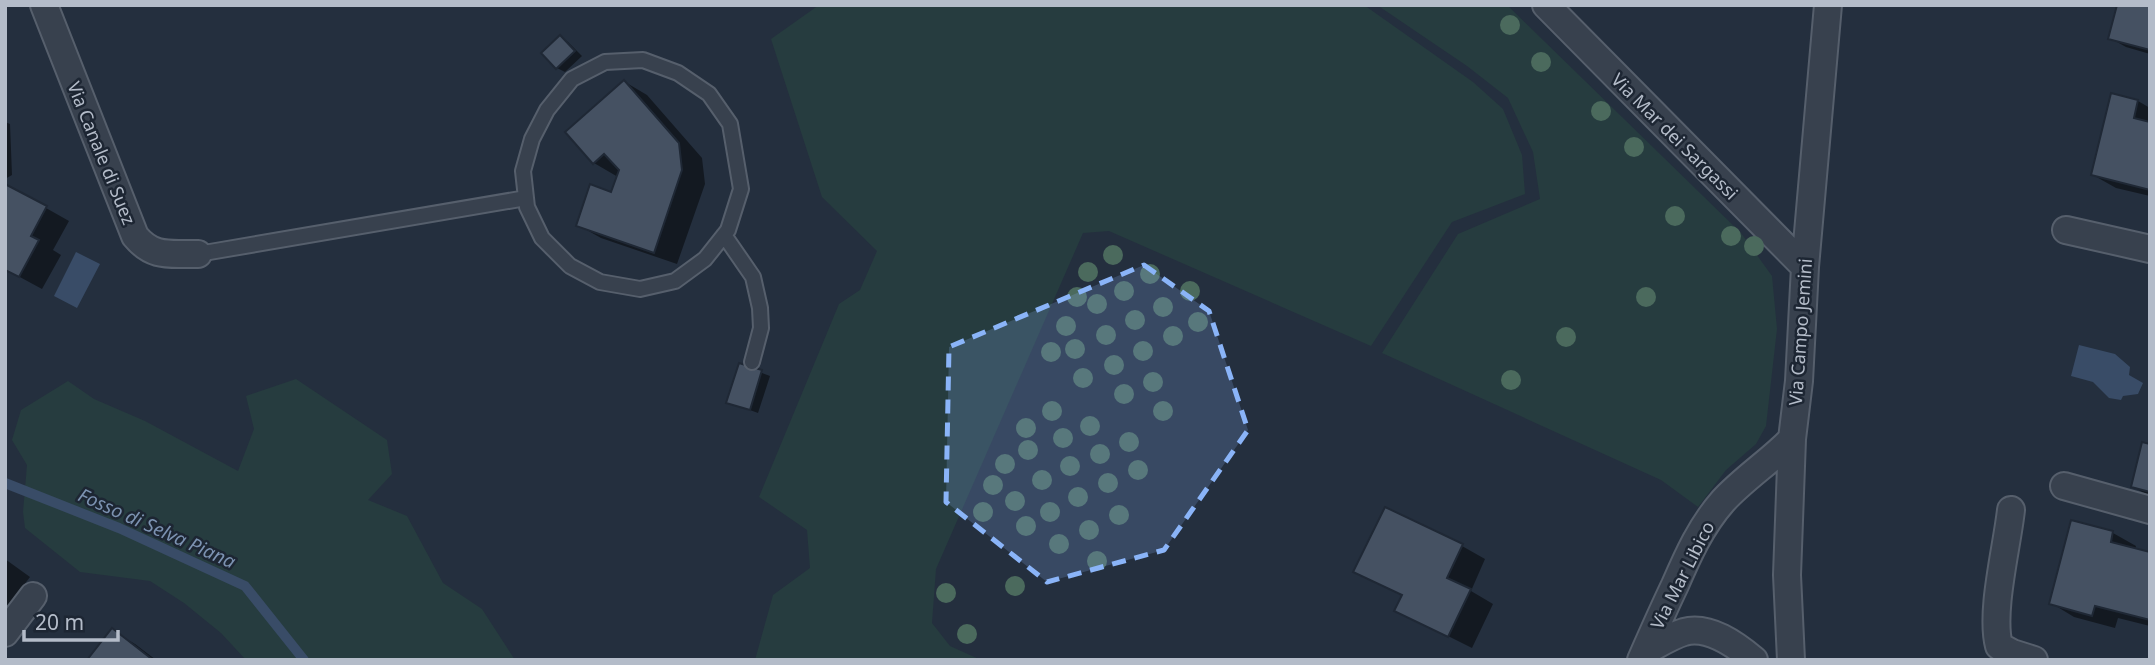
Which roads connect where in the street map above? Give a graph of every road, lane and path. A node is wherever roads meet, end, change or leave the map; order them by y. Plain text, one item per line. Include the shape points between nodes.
1 (44, 5) edge
2 (1546, 5) edge
3 (1828, 5) edge
4 (526, 198) junction
5 (2066, 230) dead end
6 (724, 235) junction
7 (2150, 249) edge
8 (198, 254) joint
9 (1805, 267) junction
10 (752, 362) dead end
11 (1791, 439) junction
12 (2064, 486) dead end
13 (2011, 510) dead end
14 (2150, 510) edge
15 (33, 596) dead end
16 (5, 633) edge
17 (1643, 655) edge
18 (1754, 660) edge
19 (1791, 660) edge
20 (2034, 660) edge

1 - 8 street, Via Canale di Suez via 135,236 151,251
2 - 9 street, Via Mar dei Sargassi
3 - 9 street, Via Campo Jemini
4 - 6 lane via 542,238 570,266 600,282 640,289 675,281 705,259
4 - 6 lane via 523,172 532,139 547,110 572,79 605,62 643,60 678,73 709,94 730,124 741,189
4 - 8 lane
5 - 7 street
6 - 10 lane via 753,277 760,308 761,328
9 - 11 street, Via Campo Jemini
11 - 17 street, Via Mar Libico via 1708,520
11 - 19 street, Via Campo Jemini via 1787,575
12 - 14 street
13 - 20 street via 1996,634 1999,646
15 - 16 street
17 - 18 street via 1686,631 1718,636

